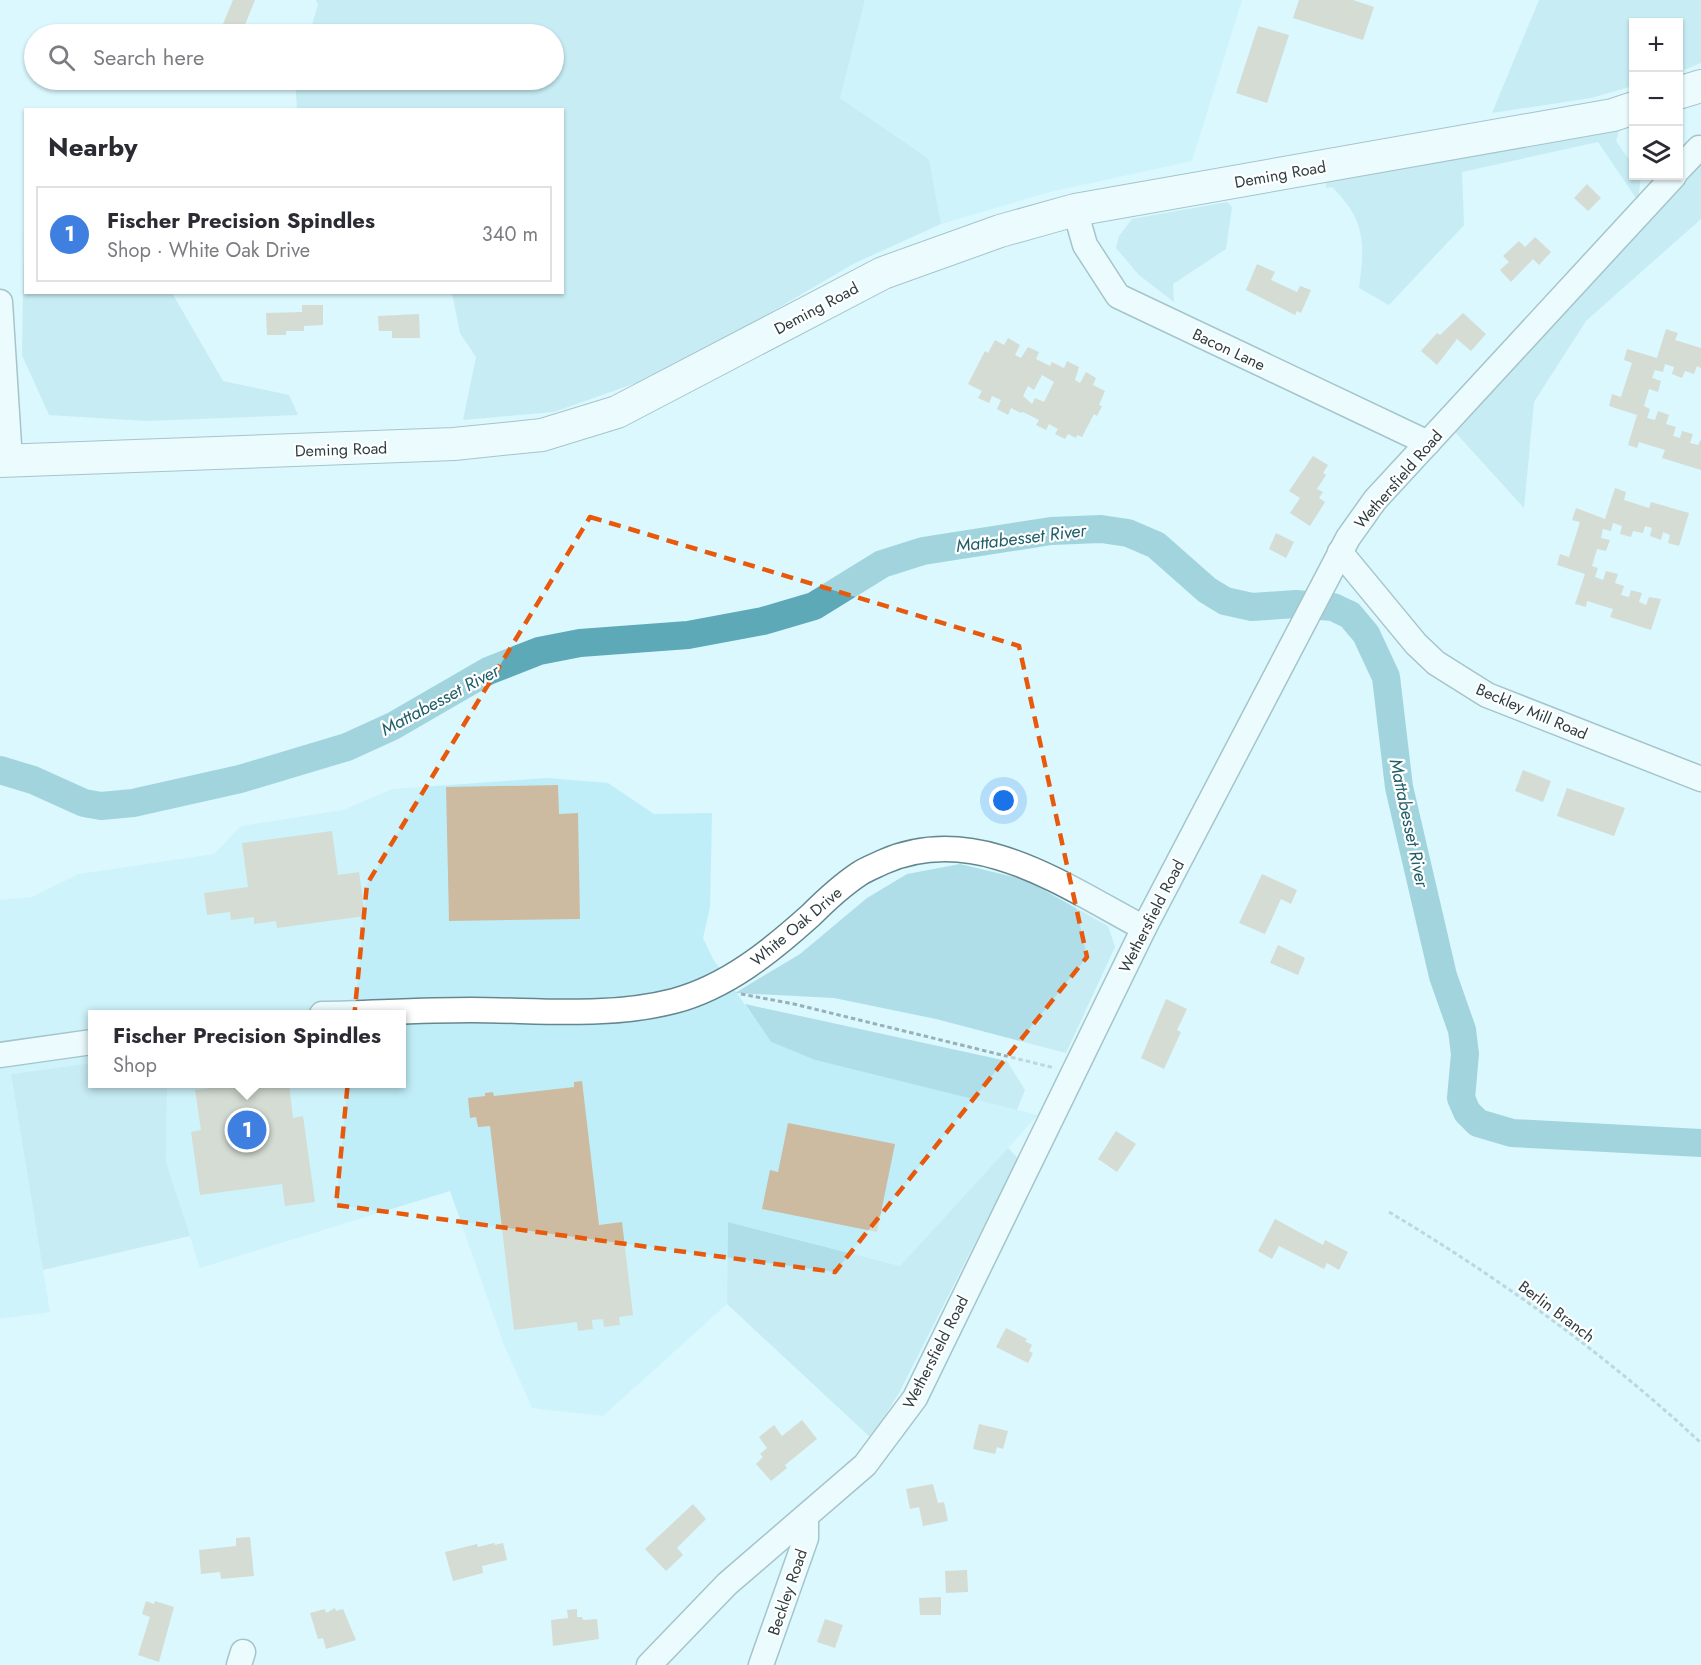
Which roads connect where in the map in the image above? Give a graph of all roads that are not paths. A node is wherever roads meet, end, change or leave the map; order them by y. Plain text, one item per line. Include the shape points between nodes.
1 (1701, 86) edge
2 (1683, 91) edge
3 (1629, 110) edge
4 (1699, 148) dead end
5 (1683, 165) edge
6 (1670, 180) edge
7 (1075, 210) junction
8 (0, 302) edge
9 (1428, 443) junction
10 (5, 461) edge
11 (1340, 552) junction
12 (1701, 779) edge
13 (1144, 928) junction
14 (406, 1011) edge
15 (88, 1043) edge
16 (0, 1055) edge
17 (806, 1519) junction
18 (649, 1665) edge
19 (761, 1665) edge

1 - 2 main road
3 - 7 main road, Deming Road
4 - 5 street
6 - 9 street, Wethersfield Road
7 - 9 street, Bacon Lane via 1085,245 1118,296
7 - 10 main road, Deming Road via 1000,231 883,273 617,412 542,435 454,444
8 - 10 street
9 - 11 street, Wethersfield Road via 1375,500
11 - 12 street, Beckley Mill Road via 1416,644 1456,677 1487,695
11 - 13 street, Wethersfield Road
13 - 14 street, White Oak Drive via 997,855 965,848 932,848 898,855 860,872 780,943 744,969 675,1000 628,1009
13 - 17 street, Wethersfield Road via 915,1398 865,1465
15 - 16 street
17 - 18 street, Wethersfield Road via 727,1584
17 - 19 street, Beckley Road via 806,1538

